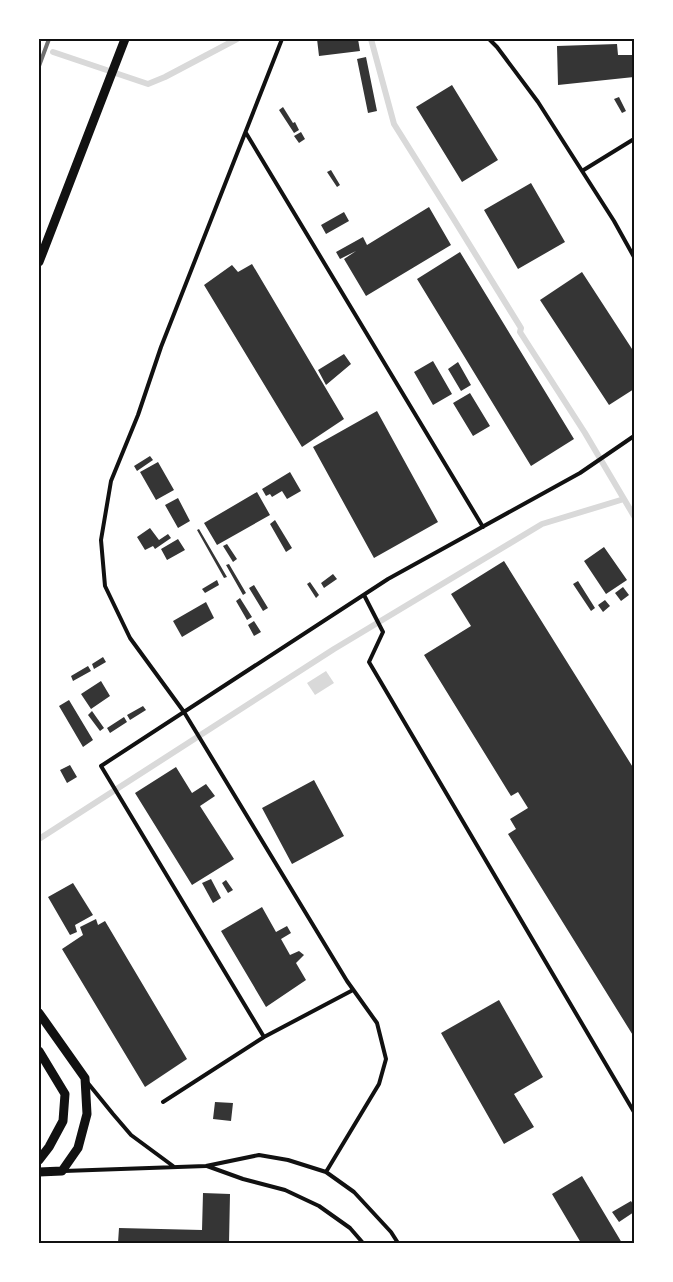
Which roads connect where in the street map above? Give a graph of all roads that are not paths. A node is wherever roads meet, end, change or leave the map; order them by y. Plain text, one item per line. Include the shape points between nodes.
1 (125, 39) edge
2 (282, 39) edge
3 (489, 39) edge
4 (246, 133) junction
5 (634, 139) edge
6 (582, 171) junction
7 (634, 257) edge
8 (39, 262) edge
9 (634, 436) edge
10 (483, 527) junction
11 (364, 595) junction
12 (184, 712) junction
13 (353, 990) junction
14 (39, 1013) edge
15 (264, 1037) junction
16 (39, 1051) edge
17 (84, 1078) junction
18 (163, 1102) dead end
19 (634, 1112) edge
20 (39, 1160) edge
21 (206, 1166) junction
22 (173, 1167) junction
23 (62, 1171) junction
24 (39, 1172) edge
25 (326, 1172) junction
26 (363, 1243) edge
27 (398, 1243) edge

1 - 8 street
2 - 4 lane
3 - 6 lane via 538,102
4 - 10 lane
4 - 12 lane via 110,481 101,540 105,586 113,603 130,638
5 - 6 lane
6 - 7 lane
9 - 10 lane via 580,473
10 - 11 lane
11 - 12 lane
11 - 19 lane via 383,632 369,662
12 - 13 lane
12 - 15 lane via 101,766
13 - 15 lane
13 - 25 lane via 377,1023 386,1058 379,1084
14 - 17 street
15 - 18 lane
16 - 20 street via 66,1094 63,1121
17 - 22 lane via 131,1135
17 - 23 street via 88,1114 78,1148
21 - 22 lane
21 - 25 lane via 258,1155
21 - 26 lane via 285,1190 319,1206 350,1228
22 - 23 lane
23 - 24 street
25 - 27 lane via 354,1192

